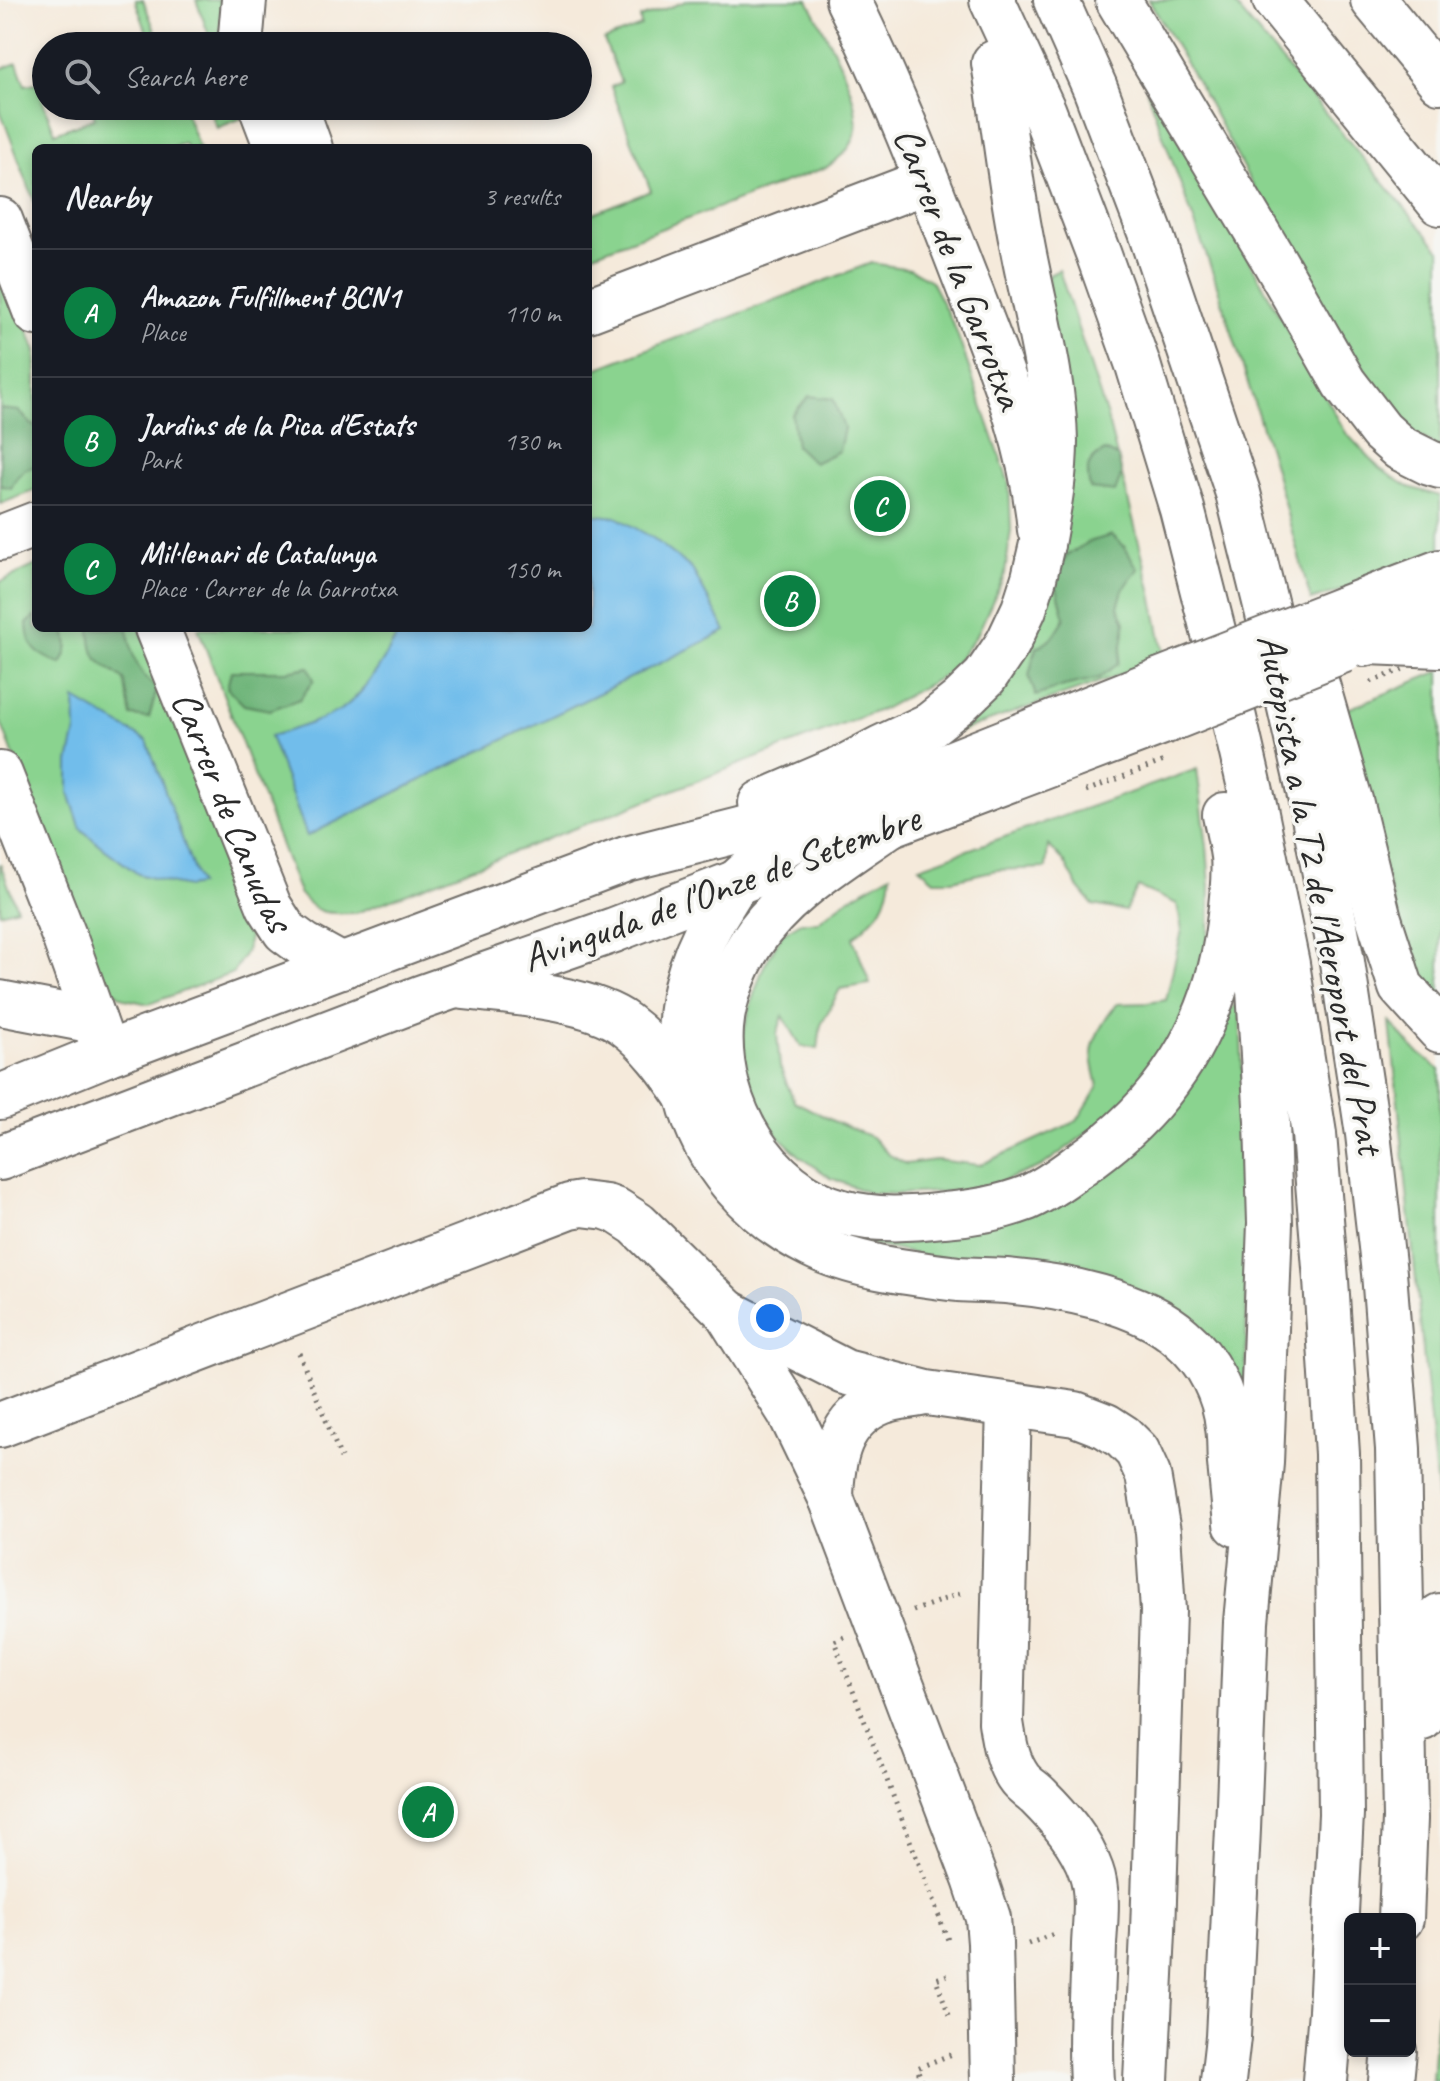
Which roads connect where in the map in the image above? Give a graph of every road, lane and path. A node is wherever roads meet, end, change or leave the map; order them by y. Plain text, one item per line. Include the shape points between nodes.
1 (244, 0) edge
2 (848, 0) edge
3 (971, 0) edge
4 (992, 0) edge
5 (1056, 0) edge
6 (1118, 0) edge
7 (1275, 0) edge
8 (1373, 0) edge
9 (241, 32) edge
10 (994, 63) junction
11 (1440, 81) edge
12 (266, 120) edge
13 (300, 120) edge
14 (275, 144) edge
15 (309, 144) edge
16 (927, 181) junction
17 (1440, 203) edge
18 (0, 220) edge
19 (1150, 232) junction
20 (32, 303) edge
21 (592, 308) edge
22 (1440, 466) edge
23 (32, 526) edge
24 (0, 538) edge
25 (1042, 544) junction
26 (1440, 572) edge
27 (1440, 615) edge
28 (159, 632) edge
29 (1352, 634) junction
30 (1440, 645) edge
31 (0, 774) edge
32 (873, 813) junction
33 (1225, 815) junction
34 (626, 859) junction
35 (736, 883) junction
36 (342, 966) junction
37 (455, 986) junction
38 (0, 1003) edge
39 (1440, 1030) edge
40 (101, 1040) junction
41 (173, 1092) junction
42 (687, 1095) junction
43 (0, 1097) edge
44 (0, 1158) edge
45 (726, 1311) junction
46 (298, 1350) dead end
47 (927, 1393) junction
48 (1009, 1405) junction
49 (0, 1425) edge
50 (341, 1458) dead end
51 (831, 1498) junction
52 (1440, 1616) edge
53 (1246, 1622) junction
54 (1405, 1819) junction
55 (1401, 1913) edge
56 (1393, 2057) edge
57 (993, 2081) edge
58 (1092, 2081) edge
59 (1146, 2081) edge
60 (1223, 2081) edge
61 (1325, 2081) edge
62 (1391, 2081) edge

1 - 9 main road
2 - 16 main road, Carrer de la Garrotxa
3 - 10 main road
4 - 61 main road via 1044,112 1138,365 1217,646 1287,964 1314,1134 1337,1454 1341,1814
5 - 19 main road, Autopista a la T2 de l'Aeroport del Prat
6 - 22 main road via 1344,383 1400,448
7 - 17 main road
8 - 11 main road
10 - 25 main road via 1051,397 1055,442
10 - 33 main road via 1111,377 1193,671
12 - 14 main road
13 - 15 main road
16 - 21 main road
16 - 25 main road, Carrer de la Garrotxa via 1018,418
18 - 20 main road
19 - 39 main road via 1179,265 1214,326 1269,501 1383,933 1401,987
19 - 54 main road, Autopista a la T2 de l'Aeroport del Prat via 1238,493 1300,751 1342,962 1370,1149 1398,1449
23 - 24 main road
25 - 34 main road via 1024,609 1008,643 985,677 930,725 847,766
26 - 29 main road, Avinguda de l'Onze de Setembre
27 - 29 main road, Avinguda de l'Onze de Setembre
28 - 36 main road, Carrer de Canudas via 269,906 285,931
29 - 30 main road
29 - 32 main road, Avinguda de l'Onze de Setembre, bridge
31 - 40 main road
32 - 33 main road via 825,870 791,897 751,943 726,998 721,1030 728,1094 756,1151 805,1196 841,1211 881,1218 958,1214 1027,1198 1098,1153 1158,1096 1201,1028 1218,984 1233,896
32 - 34 main road, Avinguda de l'Onze de Setembre
32 - 35 main road via 789,842
33 - 53 main road via 1259,990 1268,1135 1261,1463
34 - 36 main road, Avinguda de l'Onze de Setembre
35 - 37 main road, Avinguda de l'Onze de Setembre
35 - 42 main road via 711,921 687,986 681,1037
36 - 40 main road, Avinguda de l'Onze de Setembre
37 - 41 main road, Avinguda de l'Onze de Setembre
37 - 42 main road via 601,1011 638,1035
38 - 40 main road
40 - 41 main road via 136,1076
40 - 43 main road, Avinguda de l'Onze de Setembre
41 - 44 main road, Avinguda de l'Onze de Setembre
42 - 53 main road via 712,1156 729,1181 754,1208 813,1246 895,1270 1008,1281 1089,1296 1162,1322 1184,1339 1202,1359 1224,1404
45 - 47 main road via 845,1372
45 - 49 main road via 628,1217 582,1204
45 - 51 main road via 790,1413
46 - 50 path
47 - 48 main road
47 - 51 main road via 881,1402 858,1416 835,1454
48 - 58 main road via 1004,1747 1021,1781 1071,1832 1093,1874
48 - 59 main road via 1075,1414 1106,1426 1137,1451 1148,1475 1163,1611
51 - 57 main road via 988,1918
52 - 54 main road
53 - 60 main road
54 - 55 main road, Autopista a la T2 de l'Aeroport del Prat
56 - 62 main road

